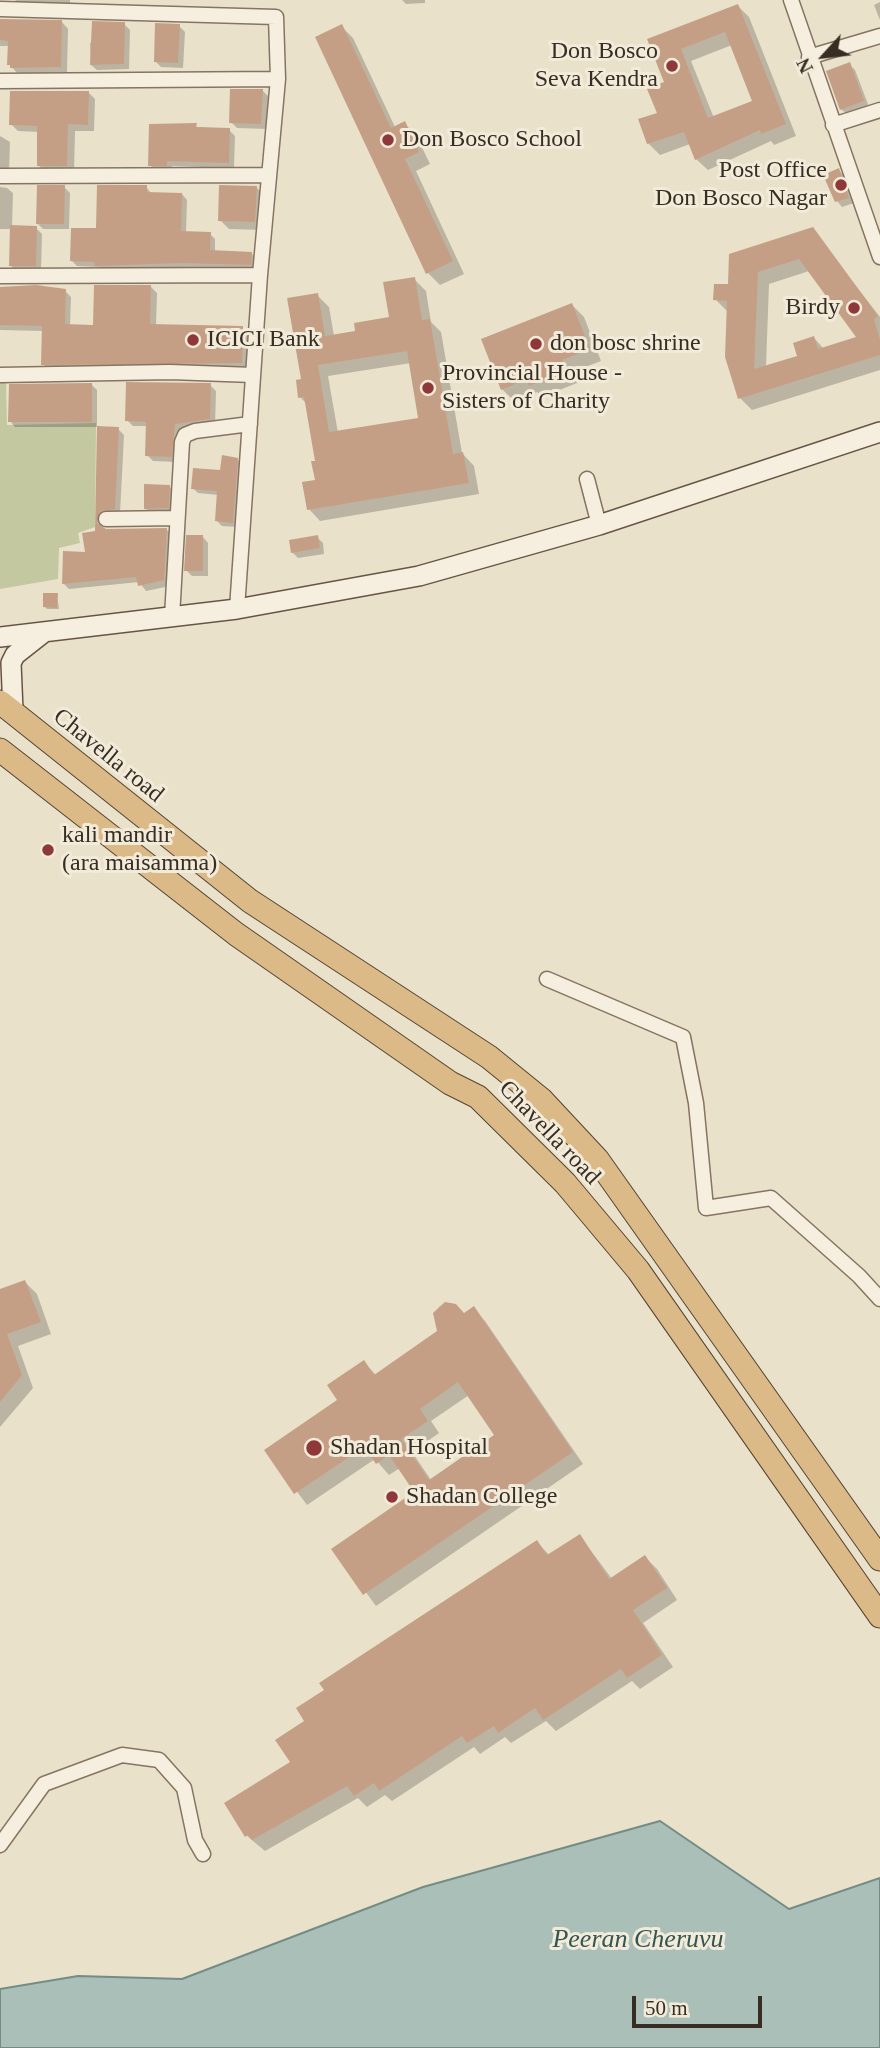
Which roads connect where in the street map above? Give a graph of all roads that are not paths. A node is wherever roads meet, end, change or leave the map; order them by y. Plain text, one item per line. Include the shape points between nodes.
1 (791, 0) edge
2 (0, 9) edge
3 (880, 36) edge
4 (809, 57) junction
5 (278, 79) junction
6 (0, 81) edge
7 (880, 110) edge
8 (833, 125) junction
9 (269, 175) junction
10 (0, 176) edge
11 (876, 230) edge
12 (880, 257) edge
13 (0, 275) edge
14 (260, 275) junction
15 (0, 375) edge
16 (253, 375) junction
17 (250, 424) junction
18 (880, 432) edge
19 (587, 480) dead end
20 (177, 518) junction
21 (106, 519) dead end
22 (600, 525) junction
23 (237, 609) junction
24 (172, 617) junction
25 (44, 633) junction
26 (0, 638) edge
27 (6, 706) edge
28 (0, 750) edge
29 (547, 979) dead end
30 (880, 1299) edge
31 (880, 1559) edge
32 (880, 1616) edge
33 (0, 1845) edge
34 (203, 1854) dead end

1 - 4 street
2 - 5 street via 276,17
3 - 4 street
4 - 8 street
5 - 6 street
5 - 9 street
7 - 8 street
8 - 11 street
9 - 10 street
9 - 14 street
11 - 12 street
13 - 14 street
14 - 16 street
15 - 16 street
16 - 17 street
17 - 20 street via 185,435 180,450
17 - 23 street
18 - 22 main road
19 - 22 street
20 - 21 street
20 - 24 street
22 - 23 main road via 419,576
23 - 24 main road
24 - 25 main road
25 - 26 main road
25 - 27 main road via 15,655
27 - 31 highway, Chavella road via 250,901 489,1056 542,1100 605,1169
28 - 32 highway, Chavella road via 236,934 450,1083 478,1097 565,1183 638,1270
29 - 30 street via 684,1037 706,1208 771,1198
33 - 34 street via 44,1784 122,1755 159,1760 184,1788 195,1840

